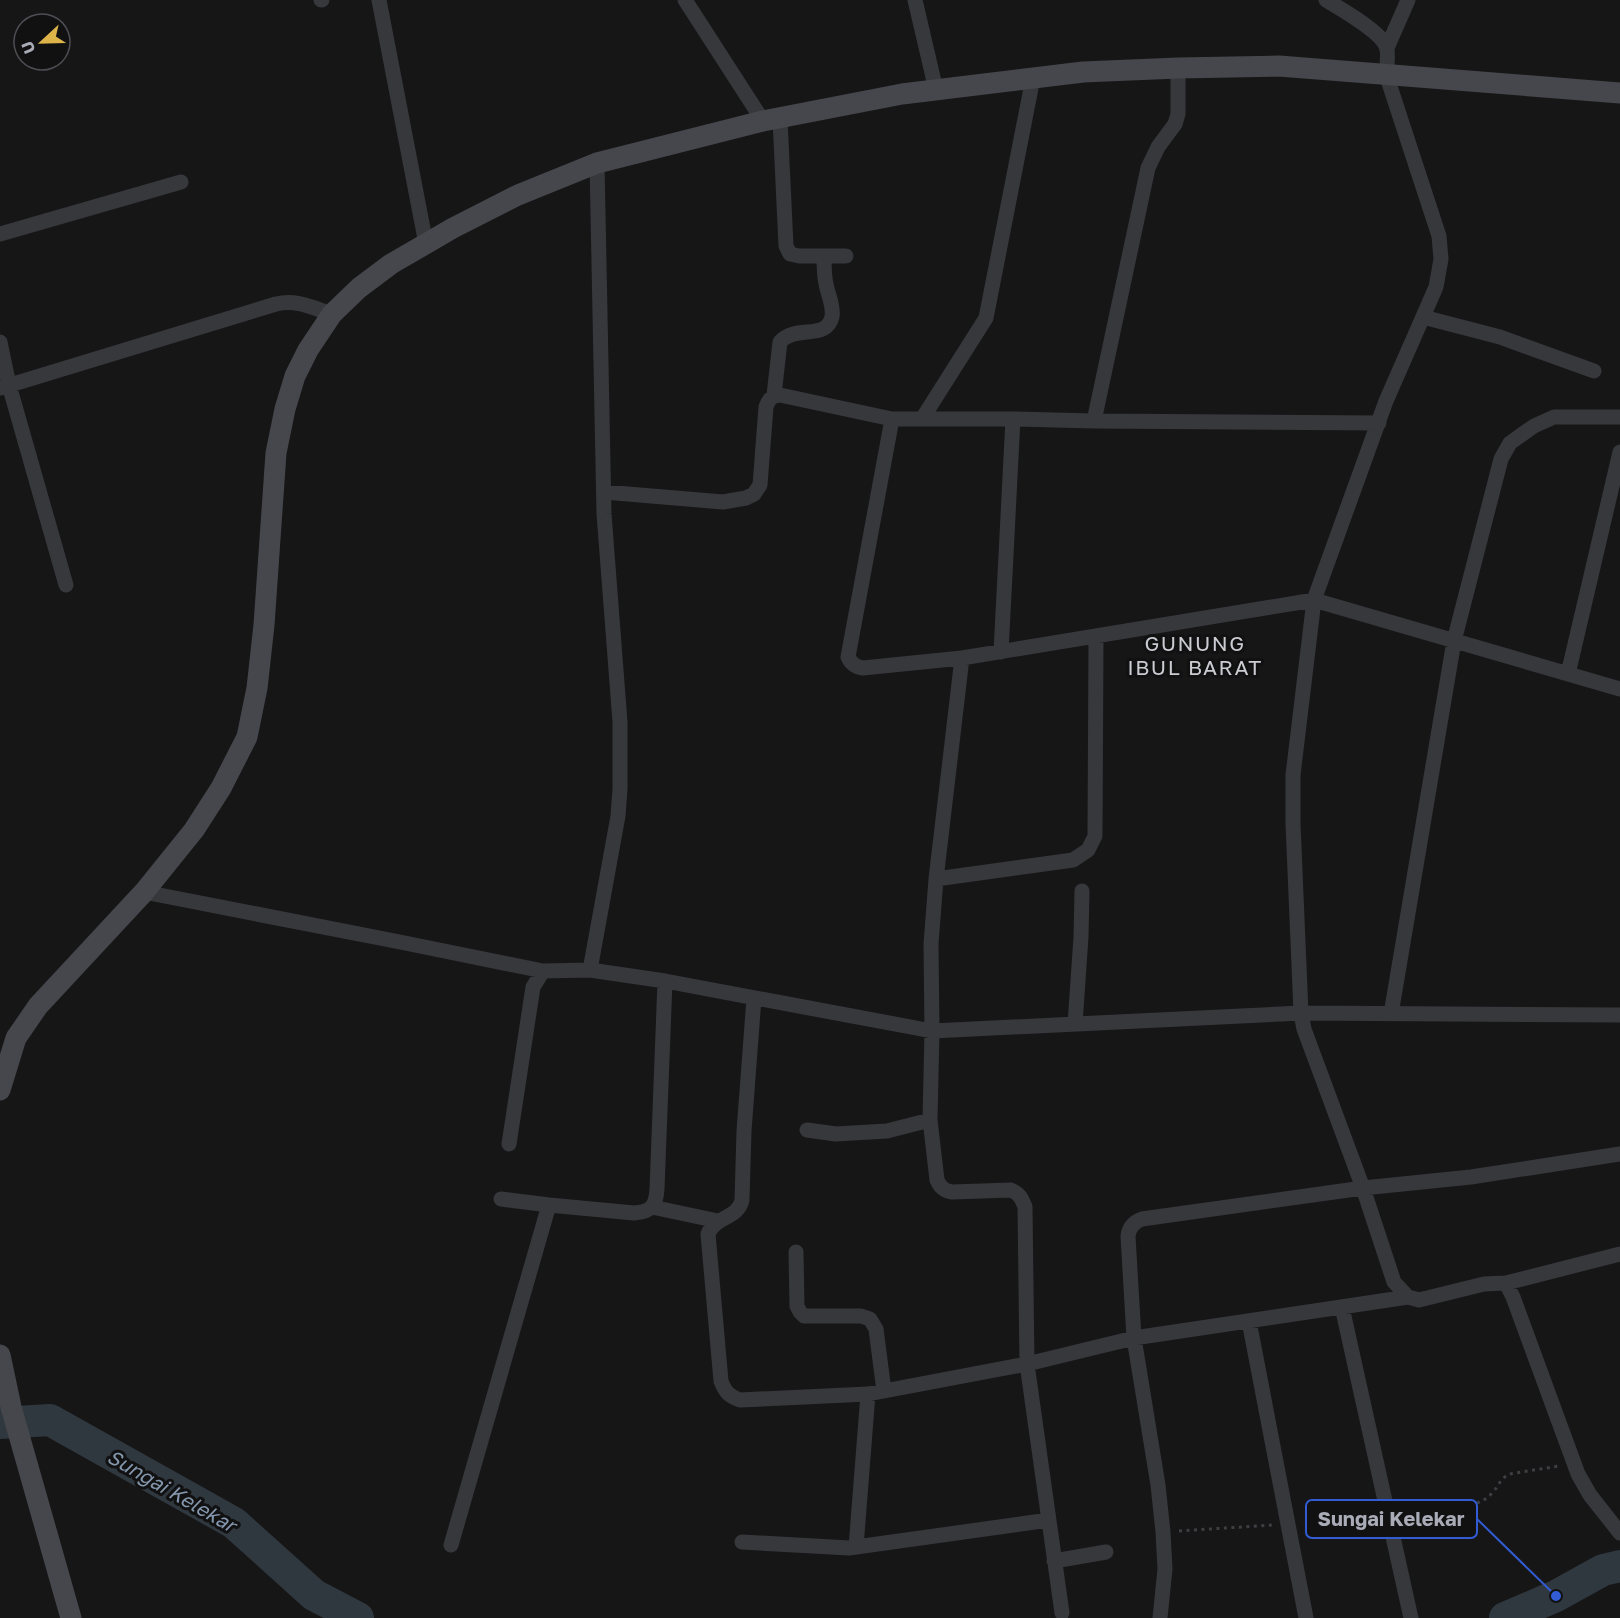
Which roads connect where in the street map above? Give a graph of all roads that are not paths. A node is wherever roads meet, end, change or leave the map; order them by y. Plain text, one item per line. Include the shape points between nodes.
1 (379, 0) edge
2 (685, 0) edge
3 (915, 0) edge
4 (1326, 0) edge
5 (1408, 0) edge
6 (1387, 48) junction
7 (1178, 68) junction
8 (1386, 74) junction
9 (1033, 78) junction
10 (936, 90) junction
11 (1620, 93) edge
12 (771, 120) junction
13 (597, 163) junction
14 (181, 182) dead end
15 (0, 234) edge
16 (426, 244) junction
17 (824, 256) junction
18 (846, 256) dead end
19 (333, 314) junction
20 (1423, 318) junction
21 (0, 342) edge
22 (1594, 371) dead end
23 (5, 387) edge
24 (774, 395) junction
25 (1620, 417) edge
26 (892, 419) junction
27 (1013, 419) junction
28 (922, 420) junction
29 (1094, 421) junction
30 (1379, 423) junction
31 (1620, 452) edge
32 (604, 492) junction
33 (66, 585) dead end
34 (1314, 600) junction
35 (1096, 637) junction
36 (1454, 641) junction
37 (1001, 652) junction
38 (962, 658) junction
39 (1568, 674) junction
40 (1620, 689) edge
41 (936, 879) junction
42 (1082, 891) dead end
43 (144, 892) junction
44 (590, 970) junction
45 (543, 972) junction
46 (665, 981) junction
47 (754, 998) junction
48 (1301, 1013) junction
49 (1391, 1014) junction
50 (1620, 1015) edge
51 (1075, 1024) junction
52 (932, 1031) junction
53 (0, 1089) edge
54 (930, 1120) junction
55 (807, 1130) dead end
56 (509, 1144) dead end
57 (1620, 1154) edge
58 (1363, 1188) junction
59 (501, 1199) dead end
60 (549, 1205) junction
61 (652, 1207) junction
62 (718, 1221) junction
63 (796, 1252) dead end
64 (1620, 1254) edge
65 (1506, 1283) junction
66 (1408, 1297) junction
67 (1342, 1307) junction
68 (1249, 1321) junction
69 (1134, 1338) junction
70 (0, 1355) edge
71 (1027, 1364) junction
72 (884, 1391) junction
73 (868, 1394) junction
74 (1049, 1520) junction
75 (1620, 1533) edge
76 (742, 1542) dead end
77 (451, 1545) dead end
78 (856, 1547) junction
79 (1106, 1552) dead end
80 (1054, 1561) junction
81 (1062, 1613) dead end
82 (70, 1618) edge
83 (1160, 1618) edge
84 (1306, 1618) edge
85 (1411, 1618) edge

1 - 16 street
2 - 12 street
3 - 10 street
4 - 6 street via 1383,39
5 - 6 street
6 - 8 street
7 - 8 street via 1279,66
7 - 9 street
7 - 29 street via 1178,114 1148,168
8 - 11 street
8 - 20 street via 1439,236 1441,259 1436,287
9 - 10 street
9 - 28 street via 986,318
10 - 12 street
12 - 13 street
12 - 17 street via 786,246 790,254
13 - 16 street via 518,195
13 - 32 street
14 - 15 street
16 - 19 street via 359,288
17 - 18 street
17 - 24 street via 832,317 821,331 796,333 780,342
19 - 23 street via 282,302
19 - 43 street via 295,376 276,453 264,625 247,737 194,830
20 - 22 street via 1500,337
20 - 30 street
21 - 23 street
23 - 33 street
24 - 26 street
24 - 32 street via 766,407 760,485 754,494 723,502
25 - 36 street via 1554,417 1534,426 1506,448
26 - 28 street
26 - 38 street via 848,657 856,667 863,668
27 - 28 street
27 - 29 street
27 - 37 street
29 - 30 street
30 - 34 street
31 - 39 street
32 - 44 street via 620,722 620,789
34 - 35 street
34 - 36 street
34 - 48 street via 1293,775
35 - 37 street
35 - 41 street via 1095,836 1088,850 1073,860
36 - 39 street
36 - 49 street
37 - 38 street
38 - 41 street
39 - 40 street
41 - 52 street via 931,944
42 - 51 street
43 - 45 street
43 - 53 street via 38,1006 16,1038
44 - 45 street
44 - 46 street
45 - 56 street via 533,987
46 - 47 street
46 - 61 street via 657,1189
47 - 52 street
47 - 62 street via 741,1207
48 - 49 street
48 - 51 street
48 - 58 street
49 - 50 street
51 - 52 street
52 - 54 street
54 - 55 street via 887,1131 836,1134
54 - 71 street via 937,1180 945,1191 1011,1190 1022,1199
57 - 58 street via 1471,1177
58 - 66 street via 1394,1282
58 - 69 street via 1136,1221 1128,1236
59 - 60 street
60 - 61 street via 634,1213
60 - 77 street
61 - 62 street
62 - 73 street via 708,1234 725,1391 740,1400
63 - 72 street via 800,1312 804,1316 870,1319 876,1329
64 - 65 street
65 - 66 street via 1484,1284 1419,1300
65 - 75 street via 1578,1474
66 - 67 street
67 - 68 street
67 - 85 street
68 - 69 street
68 - 84 street
69 - 71 street
69 - 83 street via 1158,1485 1165,1569
70 - 82 street
71 - 72 street
71 - 74 street
72 - 73 street
73 - 78 street
74 - 78 street
74 - 80 street
76 - 78 street
79 - 80 street
80 - 81 street

